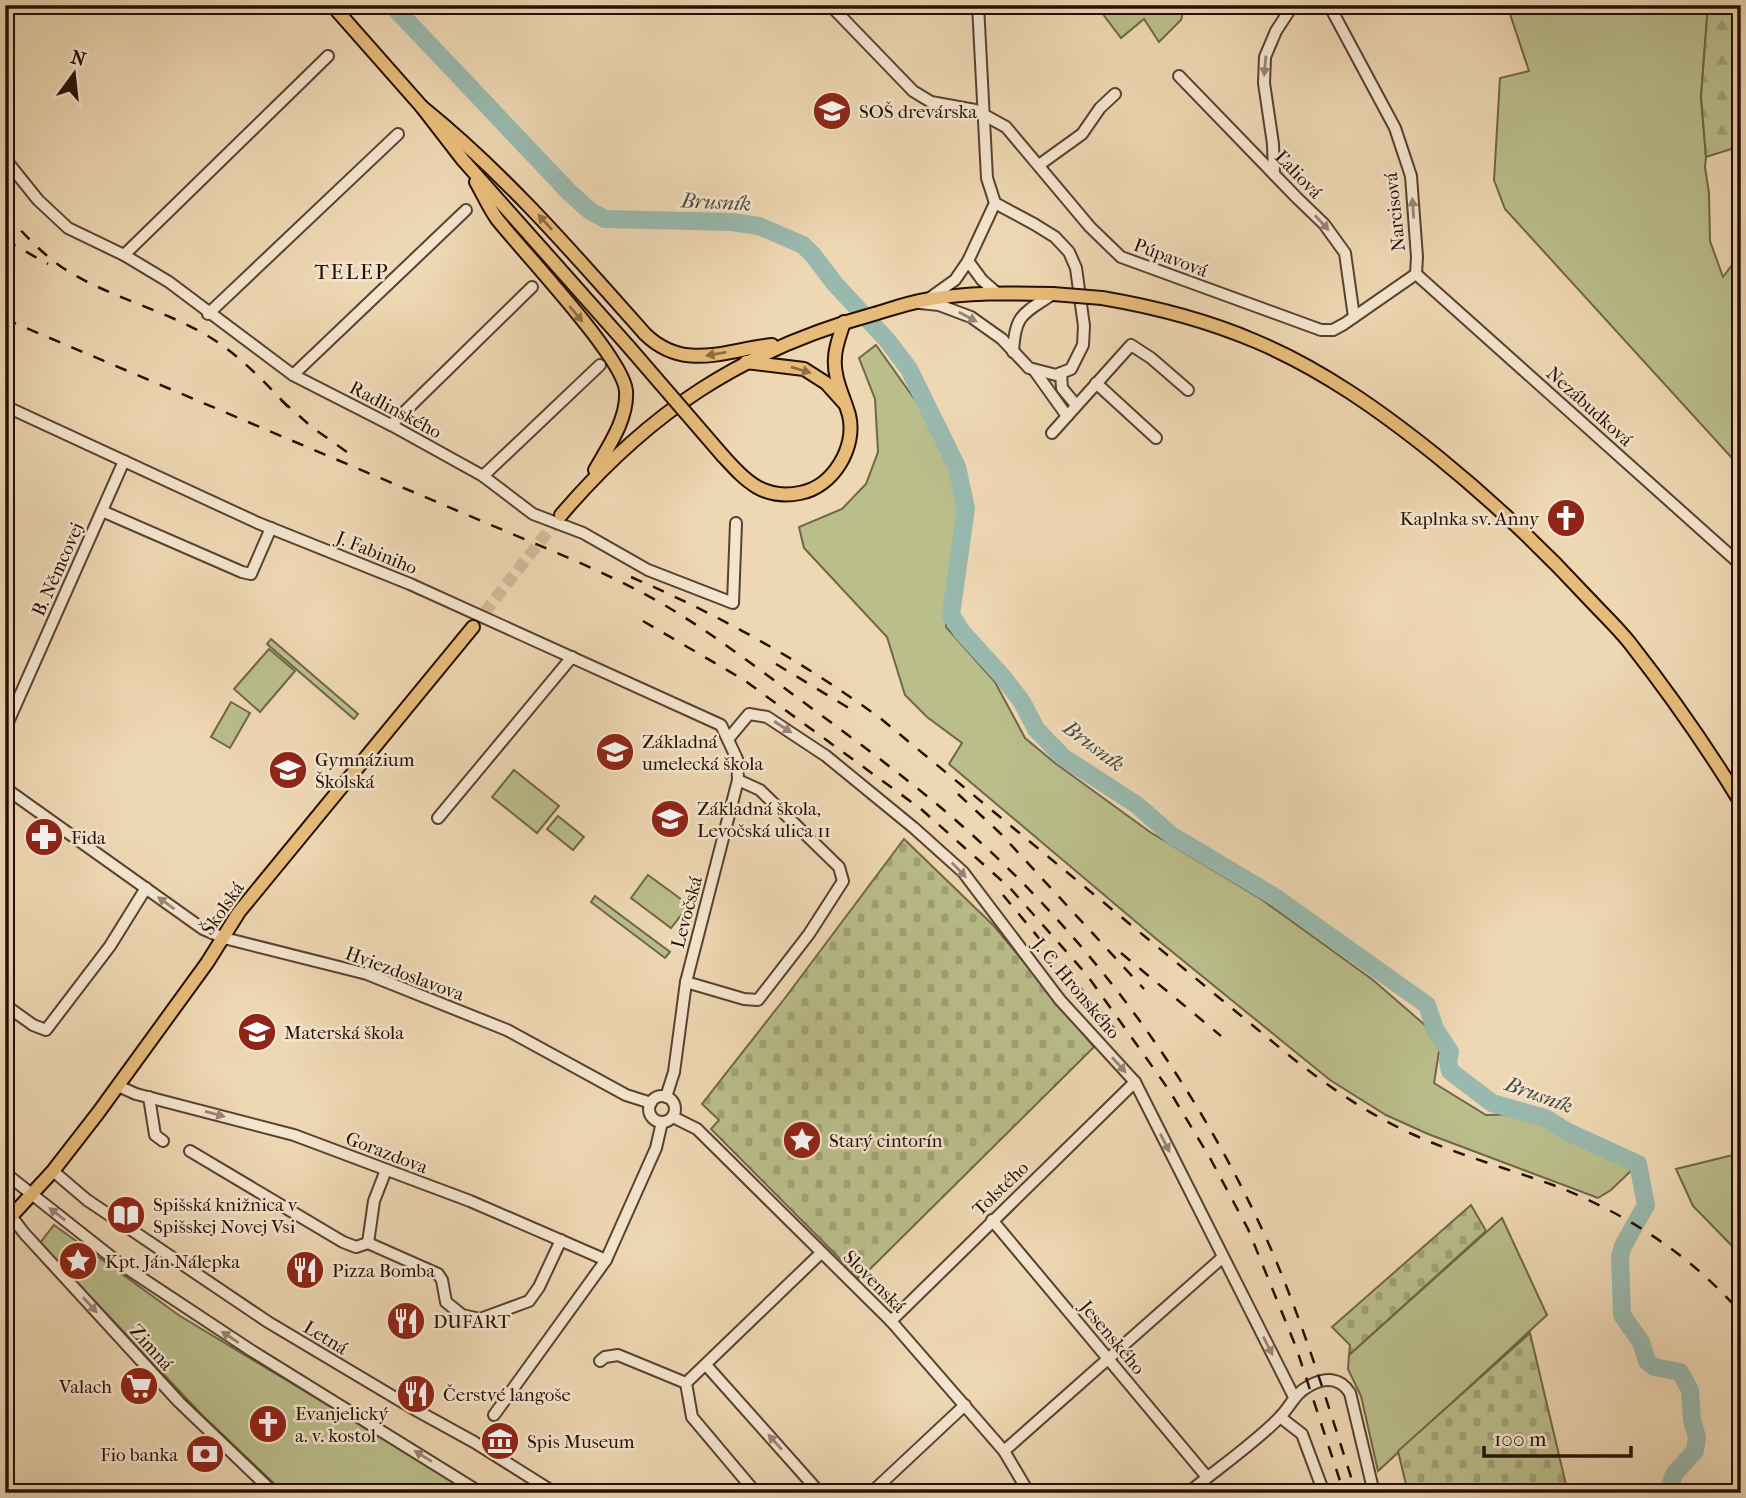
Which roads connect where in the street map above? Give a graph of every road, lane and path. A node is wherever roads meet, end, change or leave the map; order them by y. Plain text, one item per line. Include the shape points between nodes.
1 (331, 5) edge
2 (830, 5) edge
3 (978, 5) edge
4 (1293, 5) edge
5 (1329, 5) edge
6 (328, 56) dead end
7 (1179, 76) dead end
8 (1115, 94) dead end
9 (422, 107) junction
10 (984, 115) junction
11 (398, 134) dead end
12 (5, 159) edge
13 (463, 160) junction
14 (1039, 165) junction
15 (1274, 174) junction
16 (995, 203) junction
17 (467, 210) dead end
18 (124, 255) junction
19 (968, 261) junction
20 (1416, 274) junction
21 (532, 287) dead end
22 (997, 293) junction
23 (1053, 294) junction
24 (920, 301) junction
25 (208, 314) junction
26 (1354, 317) junction
27 (846, 321) junction
28 (783, 344) junction
29 (1013, 352) junction
30 (746, 362) junction
31 (600, 365) dead end
32 (1033, 370) junction
33 (1061, 373) junction
34 (292, 375) junction
35 (1096, 383) junction
36 (1188, 390) dead end
37 (845, 403) junction
38 (1076, 405) junction
39 (5, 406) edge
40 (1067, 416) junction
41 (391, 425) junction
42 (1052, 433) dead end
43 (1156, 438) dead end
44 (124, 461) junction
45 (483, 476) junction
46 (588, 483) junction
47 (102, 511) junction
48 (561, 515) tunnel mouth
49 (736, 523) dead end
50 (271, 528) junction
51 (1741, 565) edge
52 (472, 627) tunnel mouth
53 (572, 657) junction
54 (5, 729) edge
55 (729, 738) junction
56 (738, 780) junction
57 (5, 788) edge
58 (1741, 803) edge
59 (438, 818) dead end
60 (146, 888) junction
61 (224, 939) junction
62 (686, 982) junction
63 (5, 1005) edge
64 (1135, 1082) junction
65 (118, 1086) junction
66 (149, 1097) junction
67 (667, 1097) junction
68 (651, 1103) junction
69 (673, 1117) junction
70 (662, 1122) junction
71 (163, 1141) dead end
72 (190, 1152) dead end
73 (386, 1170) junction
74 (53, 1171) junction
75 (5, 1173) edge
76 (32, 1195) junction
77 (7, 1216) edge
78 (992, 1220) junction
79 (561, 1240) junction
80 (368, 1243) junction
81 (821, 1253) junction
82 (1223, 1256) junction
83 (606, 1260) junction
84 (891, 1321) junction
85 (1109, 1360) junction
86 (600, 1361) dead end
87 (706, 1366) junction
88 (686, 1383) junction
89 (1294, 1397) junction
90 (965, 1405) junction
91 (494, 1415) dead end
92 (1280, 1417) junction
93 (1004, 1451) junction
94 (1207, 1478) junction
95 (5, 1480) edge
96 (13, 1493) edge
97 (274, 1493) edge
98 (481, 1493) edge
99 (555, 1493) edge
100 (757, 1493) edge
101 (820, 1493) edge
102 (870, 1493) edge
103 (1029, 1493) edge
104 (1188, 1493) edge
105 (1324, 1493) edge
106 (1374, 1493) edge

1 - 9 main road
2 - 10 street, Púpavová via 913,91 931,102
3 - 10 street
4 -> 15 street via 1265,57
20 -> 5 street, Narcisová via 1411,176 1395,128
6 - 18 street
7 - 15 street, Ľaliová
8 - 14 street via 1082,134
9 - 13 main road
28 -> 9 main road via 701,357 660,347 540,216
10 - 14 street, Púpavová via 1006,127
10 - 16 street via 987,178
11 - 25 street
12 - 18 street, Radlinského via 68,228
13 - 37 main road, bridge via 743,478 765,492 803,493 823,482 842,461 851,431
13 -> 46 main road via 495,217 624,378 626,402 615,434
14 - 26 street, Púpavová via 1090,228 1121,257 1321,330 1333,330
15 -> 26 street, Ľaliová via 1324,224 1345,253
16 - 19 street
16 - 33 street via 1055,237 1076,268 1083,345 1071,369
17 - 34 street
18 - 25 street, Radlinského via 169,282
19 - 22 street
19 - 24 street via 955,280
20 - 26 street, Narcisová
20 - 51 street, Nezábudková
21 - 41 street
22 - 23 main road
22 - 24 main road
23 - 29 street via 1023,313 1014,334
23 - 58 main road, bridge via 1102,298 1179,314 1256,341 1327,378 1418,441 1539,547 1628,640
24 - 27 main road
24 -> 29 street via 971,317
25 - 34 street, Radlinského
27 - 28 main road
27 - 37 main road via 835,358
28 - 30 main road
29 - 32 street
30 -> 37 main road via 804,369
30 - 46 main road via 688,396 643,430
31 - 45 street
32 - 33 street
32 - 40 street
33 - 38 street via 1062,388
34 - 41 street, Radlinského
35 - 36 street via 1130,345
35 - 38 street
35 - 43 street
38 - 40 street
39 - 44 street, J. Fabiniho
40 - 42 street
41 - 45 street, Radlinského
44 - 47 street, B. Němcovej
44 - 50 street, J. Fabiniho
45 - 49 street, Radlinského via 533,514 583,534 648,570 733,603
46 - 48 main road
47 - 50 street via 251,574
47 - 54 street, B. Němcovej
50 - 53 street, J. Fabiniho
52 - 61 main road, Školská via 239,912
53 - 55 street, J. Fabiniho via 704,716 721,725
53 - 59 street
55 - 56 street, Levočská
55 -> 64 street, J. C. Hronského via 749,714 767,717 826,756 914,828 963,872 1060,1000
56 - 62 street, Levočská
56 - 62 street via 760,790 839,867 843,881 758,1000
57 - 60 street, Hviezdoslavova
61 -> 60 street, Hviezdoslavova
60 - 63 street via 110,946 46,1030
61 - 65 main road, Školská
61 - 68 street, Hviezdoslavova via 367,974 499,1027 626,1095
62 - 67 street, Levočská
64 - 78 street, Tolstého
64 -> 82 street, J. C. Hronského
65 - 66 street, Gorazdova
65 - 74 main road, Školská
66 - 71 street via 155,1135
66 -> 73 street, Gorazdova via 294,1135
67 - 68 street via 657,1097
67 - 69 street via 675,1105
68 - 70 street via 651,1116
69 - 70 street
69 - 81 street, Slovenská via 697,1129
70 - 83 street via 656,1149
72 - 80 street via 343,1242 356,1247
73 - 79 street, Gorazdova
73 - 80 street via 374,1201
74 - 76 main road, Školská
74 - 99 street, Letná via 87,1200 268,1322
75 - 76 street
76 - 77 main road, Školská
98 -> 76 street via 252,1351 120,1263
77 -> 97 street, Zimná via 179,1402
78 - 84 street, Tolstého
78 - 85 street, Jesenského
79 - 80 street via 530,1301 480,1319 462,1315 446,1303 438,1274
79 - 83 street, Gorazdova
81 - 84 street, Slovenská
81 - 87 street
82 - 85 street
82 -> 89 street, J. C. Hronského
83 - 91 street
84 - 90 street, Slovenská
85 - 93 street
85 - 94 street, Jesenského
86 - 88 street via 618,1355
87 - 88 street
101 -> 87 street
88 - 100 street via 692,1416
89 - 92 street
89 - 106 street via 1309,1385 1333,1379 1347,1389
90 - 93 street, Slovenská
90 - 102 street
92 - 94 street
92 - 105 street via 1302,1434
93 - 103 street, Slovenská
94 - 104 street
95 - 96 street

